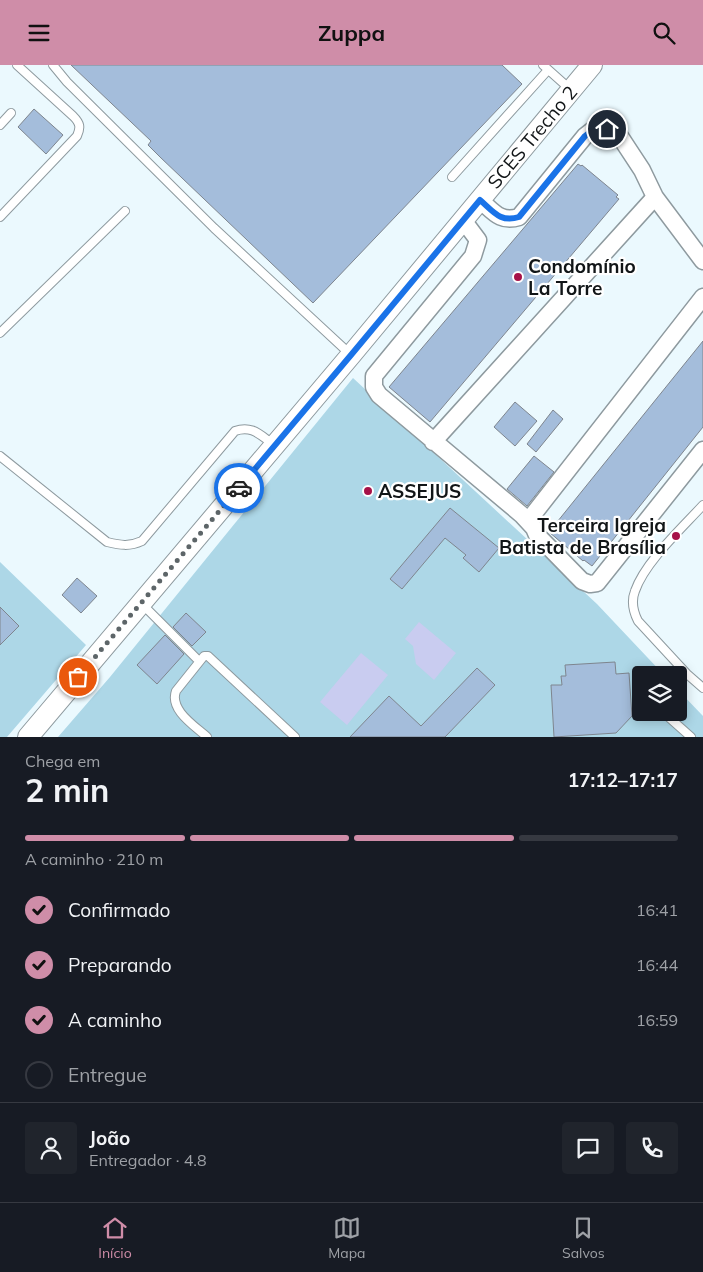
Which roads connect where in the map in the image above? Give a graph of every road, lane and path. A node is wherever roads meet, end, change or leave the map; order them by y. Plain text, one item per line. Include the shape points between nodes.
1 (17, 65) edge
2 (53, 65) edge
3 (592, 65) edge
4 (545, 67) edge
5 (571, 90) junction
6 (11, 113) dead end
7 (0, 125) edge
8 (452, 177) dead end
9 (655, 197) junction
10 (480, 200) junction
11 (125, 211) dead end
12 (0, 217) edge
13 (463, 220) junction
14 (703, 261) edge
15 (703, 297) edge
16 (0, 333) edge
17 (351, 355) junction
18 (433, 442) junction
19 (275, 446) junction
20 (703, 450) edge
21 (0, 456) edge
22 (703, 505) edge
23 (528, 521) junction
24 (140, 603) junction
25 (199, 661) junction
26 (703, 688) edge
27 (673, 721) edge
28 (28, 737) edge
29 (207, 737) edge
30 (295, 737) edge
31 (691, 737) edge

1 - 12 lane via 79,122 80,129
2 - 17 lane via 214,228
3 - 5 street, SCES Trecho 2
4 - 5 lane
4 - 8 lane
5 - 10 street, SCES Trecho 2
6 - 7 lane
9 - 10 street via 642,170 618,135 607,129 594,129 519,217 501,218
9 - 14 street
9 - 18 street
10 - 13 street, SCES Trecho 2
11 - 16 lane
13 - 17 street, SCES Trecho 2
13 - 18 street via 478,240 473,256 374,376 374,387 379,395
15 - 23 street
17 - 19 street, SCES Trecho 2
18 - 23 street
19 - 21 lane via 251,429 235,431 142,541 132,545 107,542
19 - 24 street, SCES Trecho 2
20 - 23 street via 597,583 582,581 537,535
22 - 26 lane via 656,557 634,591 633,601 638,621
24 - 25 lane
24 - 28 street, SCES Trecho 2
25 - 29 lane via 176,691 175,701 178,710
25 - 30 lane via 204,656 212,659
27 - 31 lane

